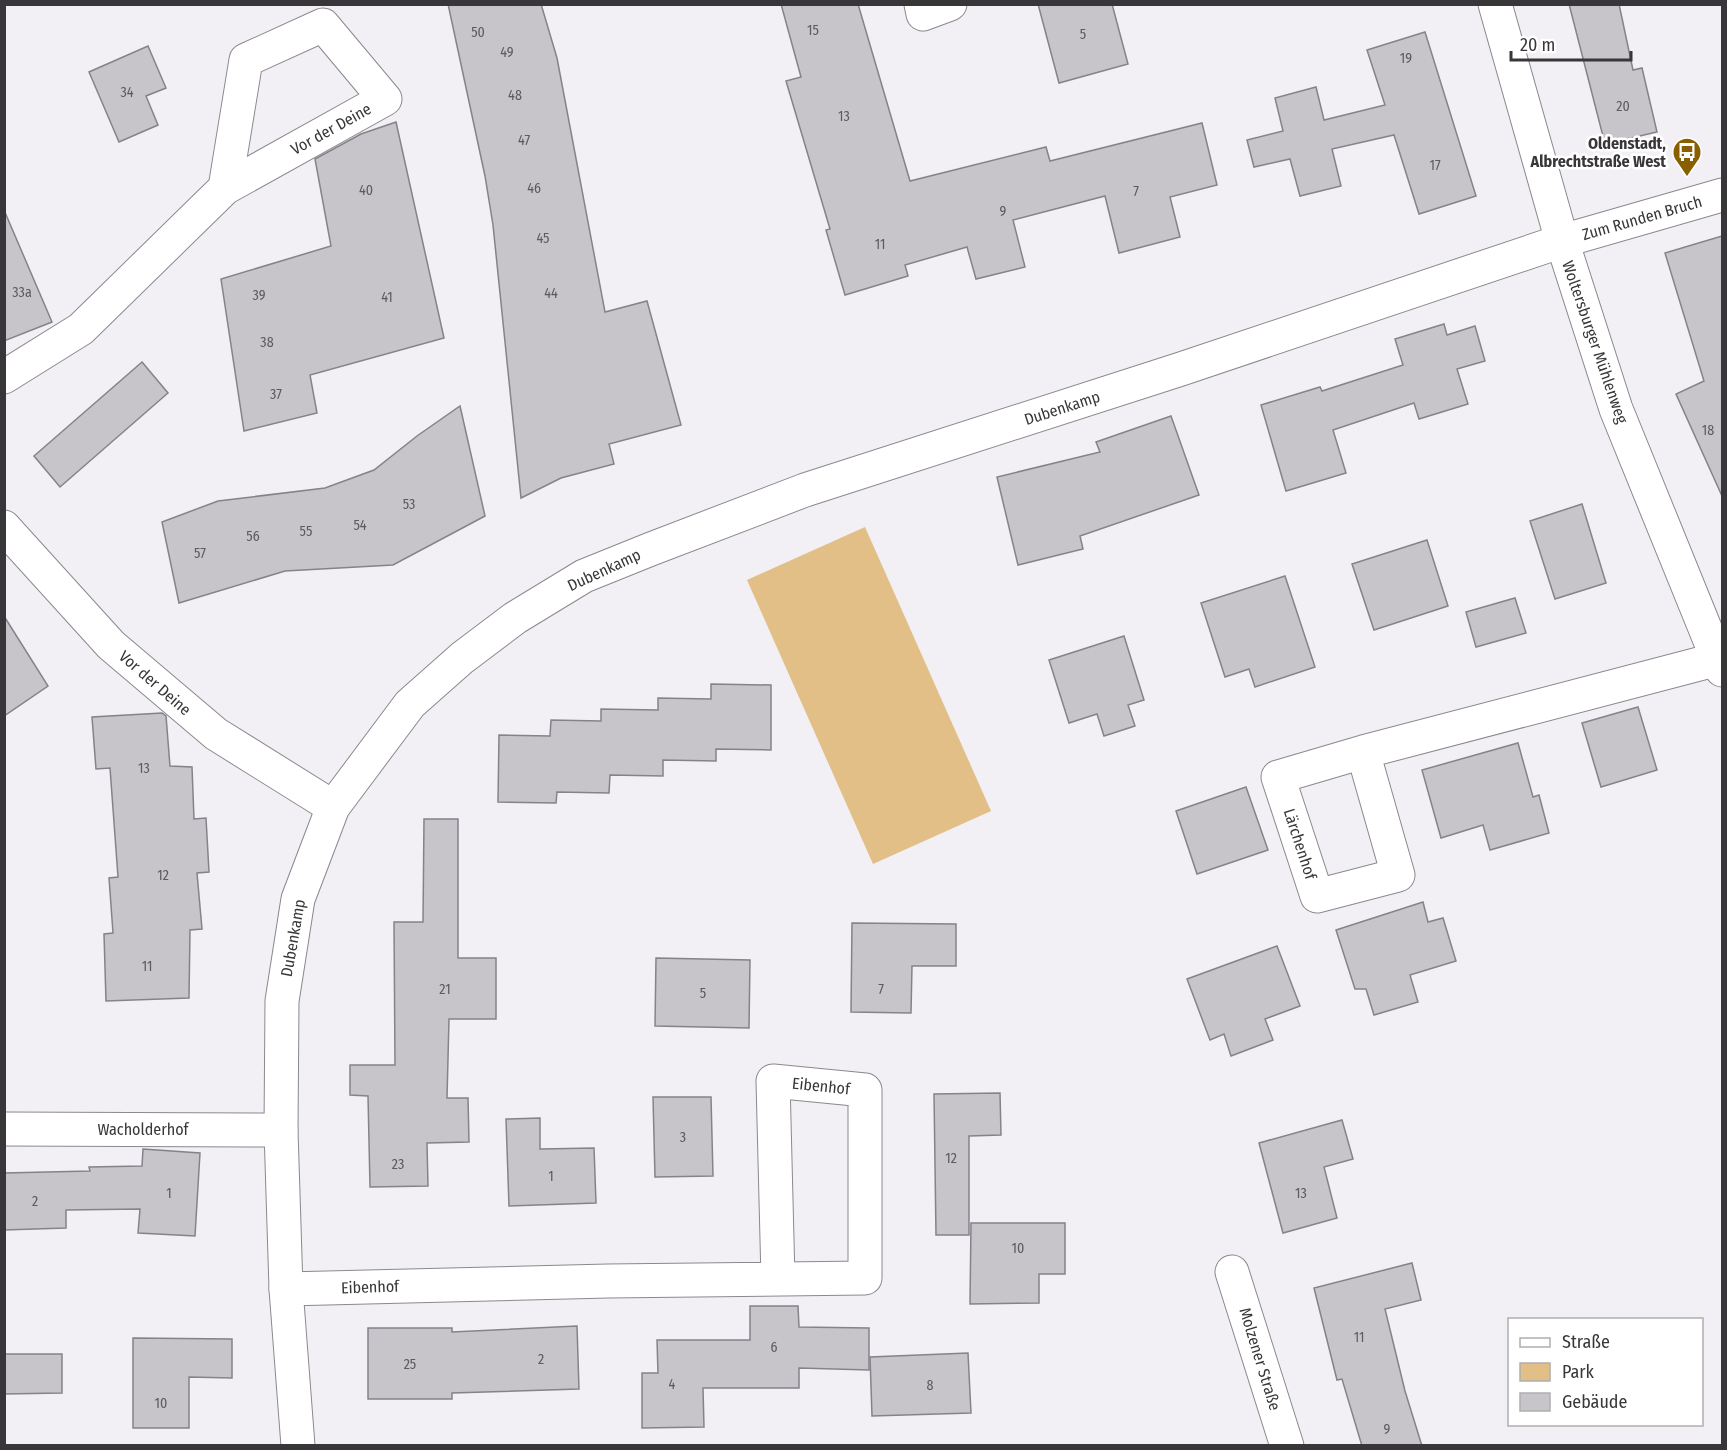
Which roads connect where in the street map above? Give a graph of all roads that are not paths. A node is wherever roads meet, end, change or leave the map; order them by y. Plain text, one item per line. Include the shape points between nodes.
1 (921, 4) edge
2 (950, 4) edge
3 (1495, 4) edge
4 (225, 188) junction
5 (1722, 195) edge
6 (1562, 241) junction
7 (4, 377) edge
8 (4, 527) edge
9 (1720, 664) edge
10 (1363, 752) junction
11 (333, 807) junction
12 (4, 1129) edge
13 (281, 1130) junction
14 (1232, 1272) dead end
15 (778, 1279) junction
16 (286, 1289) junction
17 (298, 1446) edge
18 (1287, 1446) edge

1 - 2 street via 923,14
3 - 6 street, Woltersburger Mühlenweg
4 - 4 street, Vor der Deine via 385,99 323,24 246,60
4 - 7 street, Vor der Deine via 81,329
5 - 6 street, Zum Runden Bruch
6 - 9 street, Woltersburger Mühlenweg via 1616,409
6 - 11 street, Dubenkamp via 805,490 584,576 515,618 410,704
8 - 11 street, Vor der Deine via 111,645 216,735
9 - 10 street, Lärchenhof
10 - 10 street, Lärchenhof via 1278,777 1317,896 1398,875
11 - 13 street, Dubenkamp via 298,899 282,1001
12 - 13 street, Wacholderhof
13 - 16 street, Dubenkamp
14 - 18 street, Molzener Straße
15 - 15 street, Eibenhof via 865,1278 865,1090 773,1081
15 - 16 street, Eibenhof
16 - 17 street, Dubenkamp

